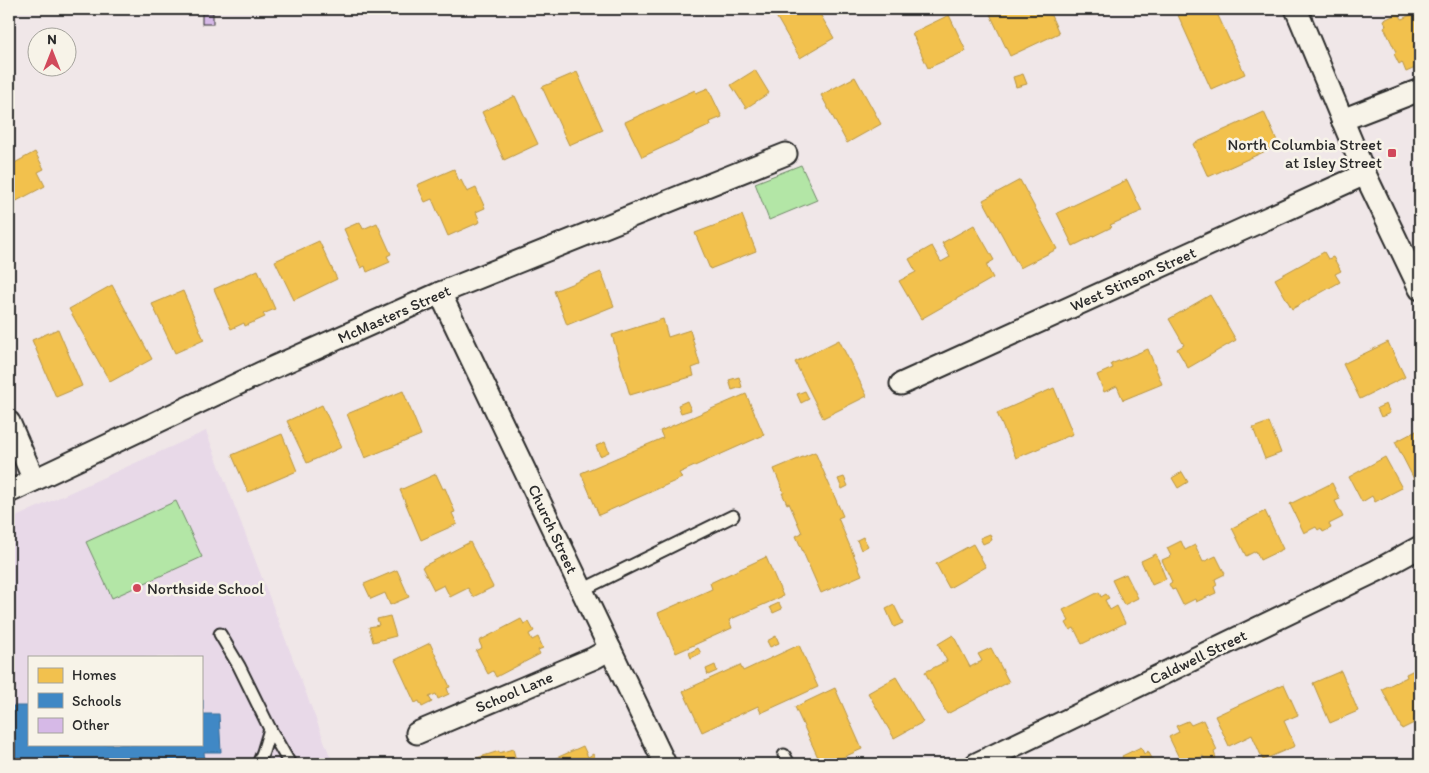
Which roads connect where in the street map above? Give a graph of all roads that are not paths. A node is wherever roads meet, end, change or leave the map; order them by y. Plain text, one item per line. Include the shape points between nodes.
1 (1296, 9) edge
2 (1420, 90) edge
3 (1342, 120) junction
4 (786, 154) dead end
5 (1365, 174) junction
6 (1420, 290) edge
7 (440, 293) junction
8 (901, 384) dead end
9 (9, 422) edge
10 (34, 480) junction
11 (9, 492) edge
12 (733, 516) dead end
13 (1420, 547) edge
14 (582, 590) junction
15 (220, 634) dead end
16 (610, 649) junction
17 (270, 729) junction
18 (418, 733) dead end
19 (258, 764) edge
20 (290, 764) edge
21 (664, 764) edge
22 (976, 764) edge

1 - 3 street
2 - 3 street
3 - 5 street
4 - 7 street, McMasters Street
5 - 6 street
5 - 8 street, West Stinson Street
7 - 10 street, McMasters Street
7 - 14 street, Church Street
9 - 10 street
10 - 11 street, McMasters Street
12 - 14 lane
13 - 22 street, Caldwell Street
14 - 16 street, Church Street
15 - 17 lane
16 - 18 street, School Lane
16 - 21 street, Church Street
17 - 19 lane
17 - 20 lane

